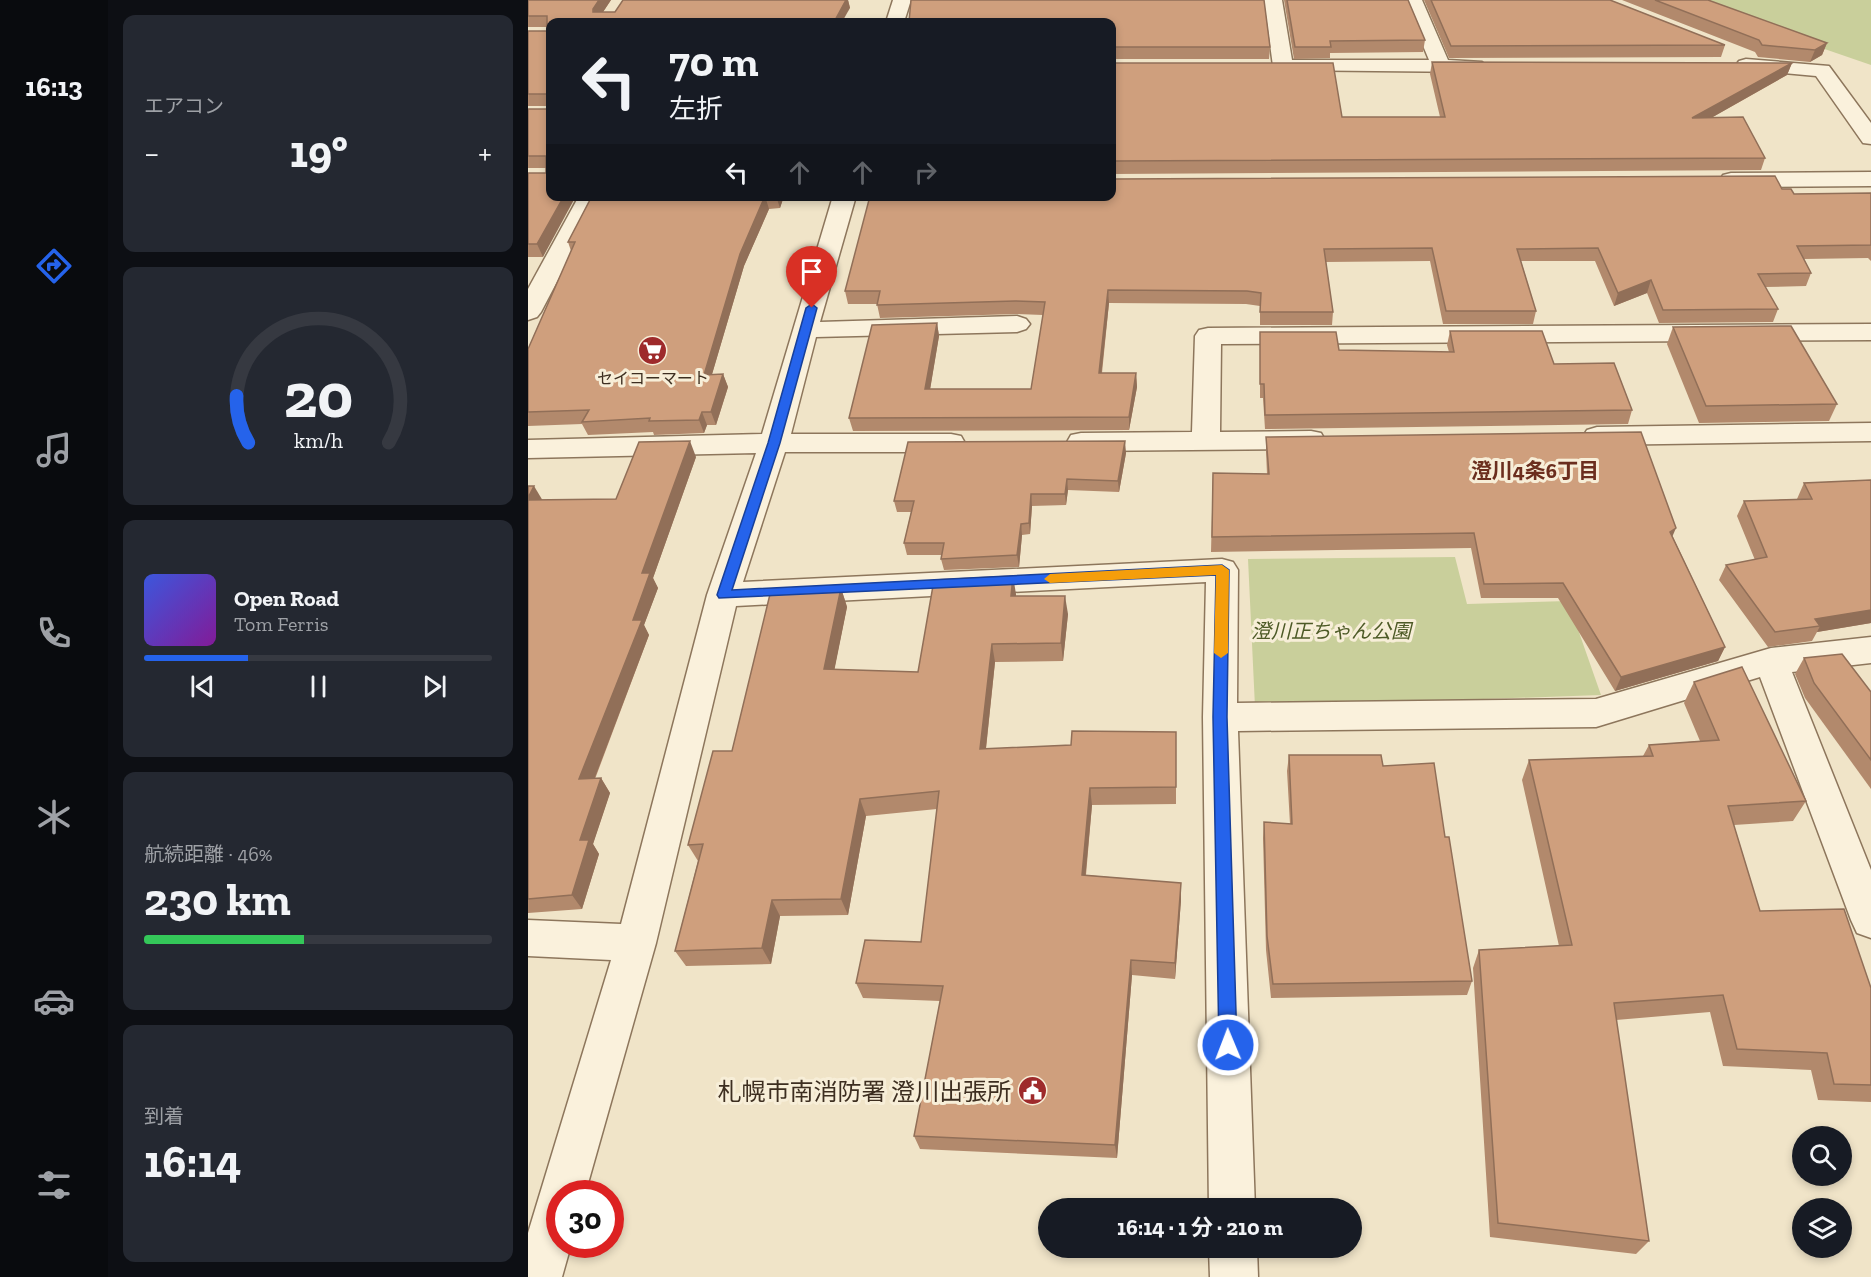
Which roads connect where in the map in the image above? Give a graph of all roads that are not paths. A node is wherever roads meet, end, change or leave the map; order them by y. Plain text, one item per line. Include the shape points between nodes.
1 (902, 0) edge
2 (1274, 0) edge
3 (1413, 0) edge
4 (896, 18) edge
5 (1730, 58) dead end
6 (1260, 66) edge
7 (1283, 66) junction
8 (1441, 66) junction
9 (1489, 66) edge
10 (1871, 138) edge
11 (1871, 179) edge
12 (1705, 180) edge
13 (588, 201) edge
14 (844, 201) edge
15 (528, 312) edge
16 (1017, 324) dead end
17 (805, 330) junction
18 (1871, 332) edge
19 (1871, 432) edge
20 (1574, 436) edge
21 (1336, 440) edge
22 (1206, 441) junction
23 (972, 442) edge
24 (1054, 442) edge
25 (774, 443) junction
26 (528, 449) edge
27 (723, 595) junction
28 (1871, 650) edge
29 (1771, 661) junction
30 (1220, 717) junction
31 (1871, 920) edge
32 (528, 938) edge
33 (636, 943) junction
34 (566, 1180) edge
35 (1232, 1198) edge
36 (546, 1250) edge
37 (1233, 1258) edge
38 (538, 1277) edge
39 (1234, 1277) edge

1 - 4 street
2 - 7 street
3 - 8 street
5 - 10 street via 1822,70
6 - 7 street
7 - 8 street
8 - 9 street
11 - 12 street
13 - 15 street
14 - 17 street
16 - 17 street
17 - 25 street
18 - 22 street via 1208,336
19 - 20 street
21 - 22 street
22 - 24 street
23 - 25 street
25 - 26 street
25 - 27 street
27 - 30 street via 1222,570
27 - 33 street
28 - 29 street
29 - 30 street via 1596,713
29 - 31 street
30 - 35 street
32 - 33 street
33 - 34 street
36 - 38 street
37 - 39 street

